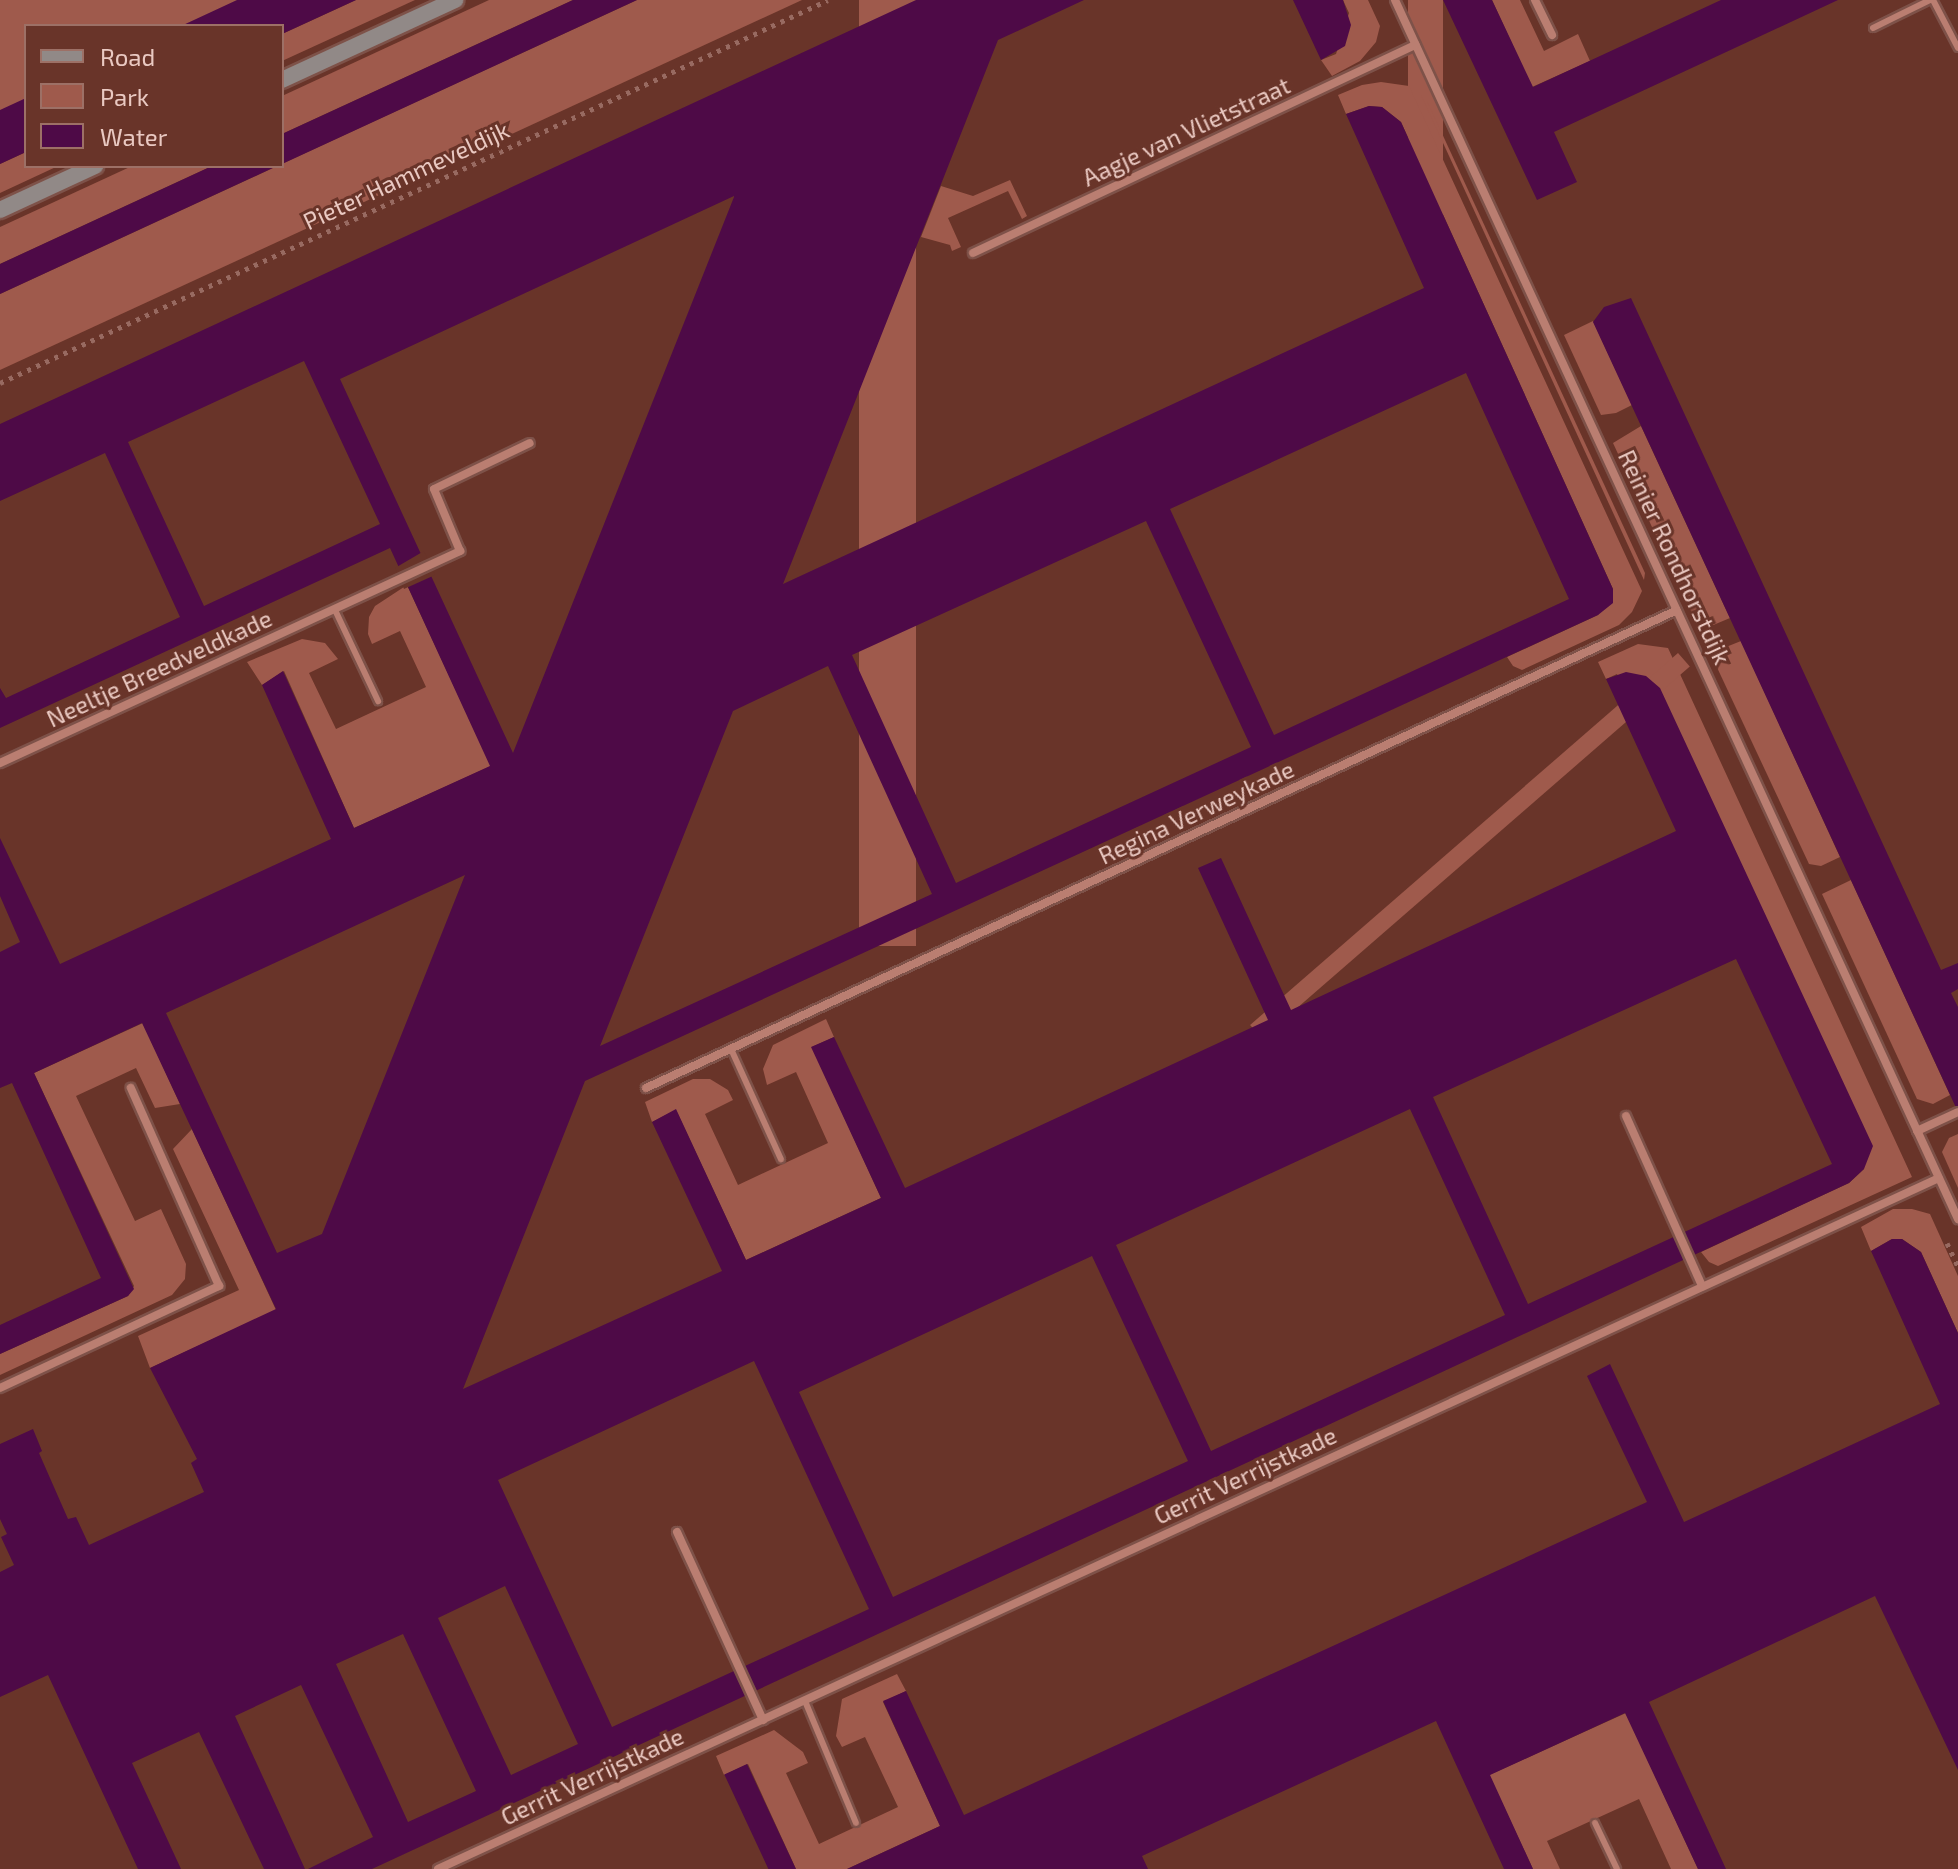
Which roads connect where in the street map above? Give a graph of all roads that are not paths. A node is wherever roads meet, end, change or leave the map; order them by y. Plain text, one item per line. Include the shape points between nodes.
1 (455, 0) edge
2 (1395, 0) edge
3 (1535, 0) edge
4 (1932, 0) edge
5 (1873, 28) dead end
6 (1552, 35) dead end
7 (1416, 45) junction
8 (1958, 48) edge
9 (284, 79) edge
10 (91, 168) edge
11 (0, 210) edge
12 (973, 253) dead end
13 (530, 443) dead end
14 (335, 610) junction
15 (1677, 610) junction
16 (378, 701) dead end
17 (0, 763) edge
18 (731, 1049) junction
19 (131, 1088) dead end
20 (646, 1088) dead end
21 (1958, 1112) edge
22 (1626, 1116) dead end
23 (1917, 1131) junction
24 (781, 1159) dead end
25 (1939, 1178) junction
26 (1958, 1219) edge
27 (1702, 1286) junction
28 (0, 1388) edge
29 (677, 1532) dead end
30 (805, 1701) junction
31 (763, 1720) junction
32 (856, 1823) dead end
33 (1595, 1823) dead end
34 (438, 1869) edge
35 (1617, 1869) edge

1 - 9 street
2 - 7 street, Reinier Rondhorstdijk
3 - 6 street
4 - 5 lane
4 - 8 lane
7 - 12 street, Aagje van Vlietstraat
7 - 15 street, Reinier Rondhorstdijk
10 - 11 street
13 - 14 street, Neeltje Breedveldkade via 434,489 460,551
14 - 16 lane
14 - 17 street, Neeltje Breedveldkade
15 - 18 street, Regina Verweykade
15 - 23 street, Reinier Rondhorstdijk
18 - 20 street, Regina Verweykade
18 - 24 lane
19 - 28 street via 219,1286
21 - 23 street
22 - 27 street
23 - 25 street, Reinier Rondhorstdijk
25 - 26 street, Reinier Rondhorstdijk
25 - 27 street, Gerrit Verrijstkade
27 - 30 street, Gerrit Verrijstkade
29 - 31 street
30 - 31 street, Gerrit Verrijstkade
30 - 32 lane
31 - 34 street, Gerrit Verrijstkade
33 - 35 lane

